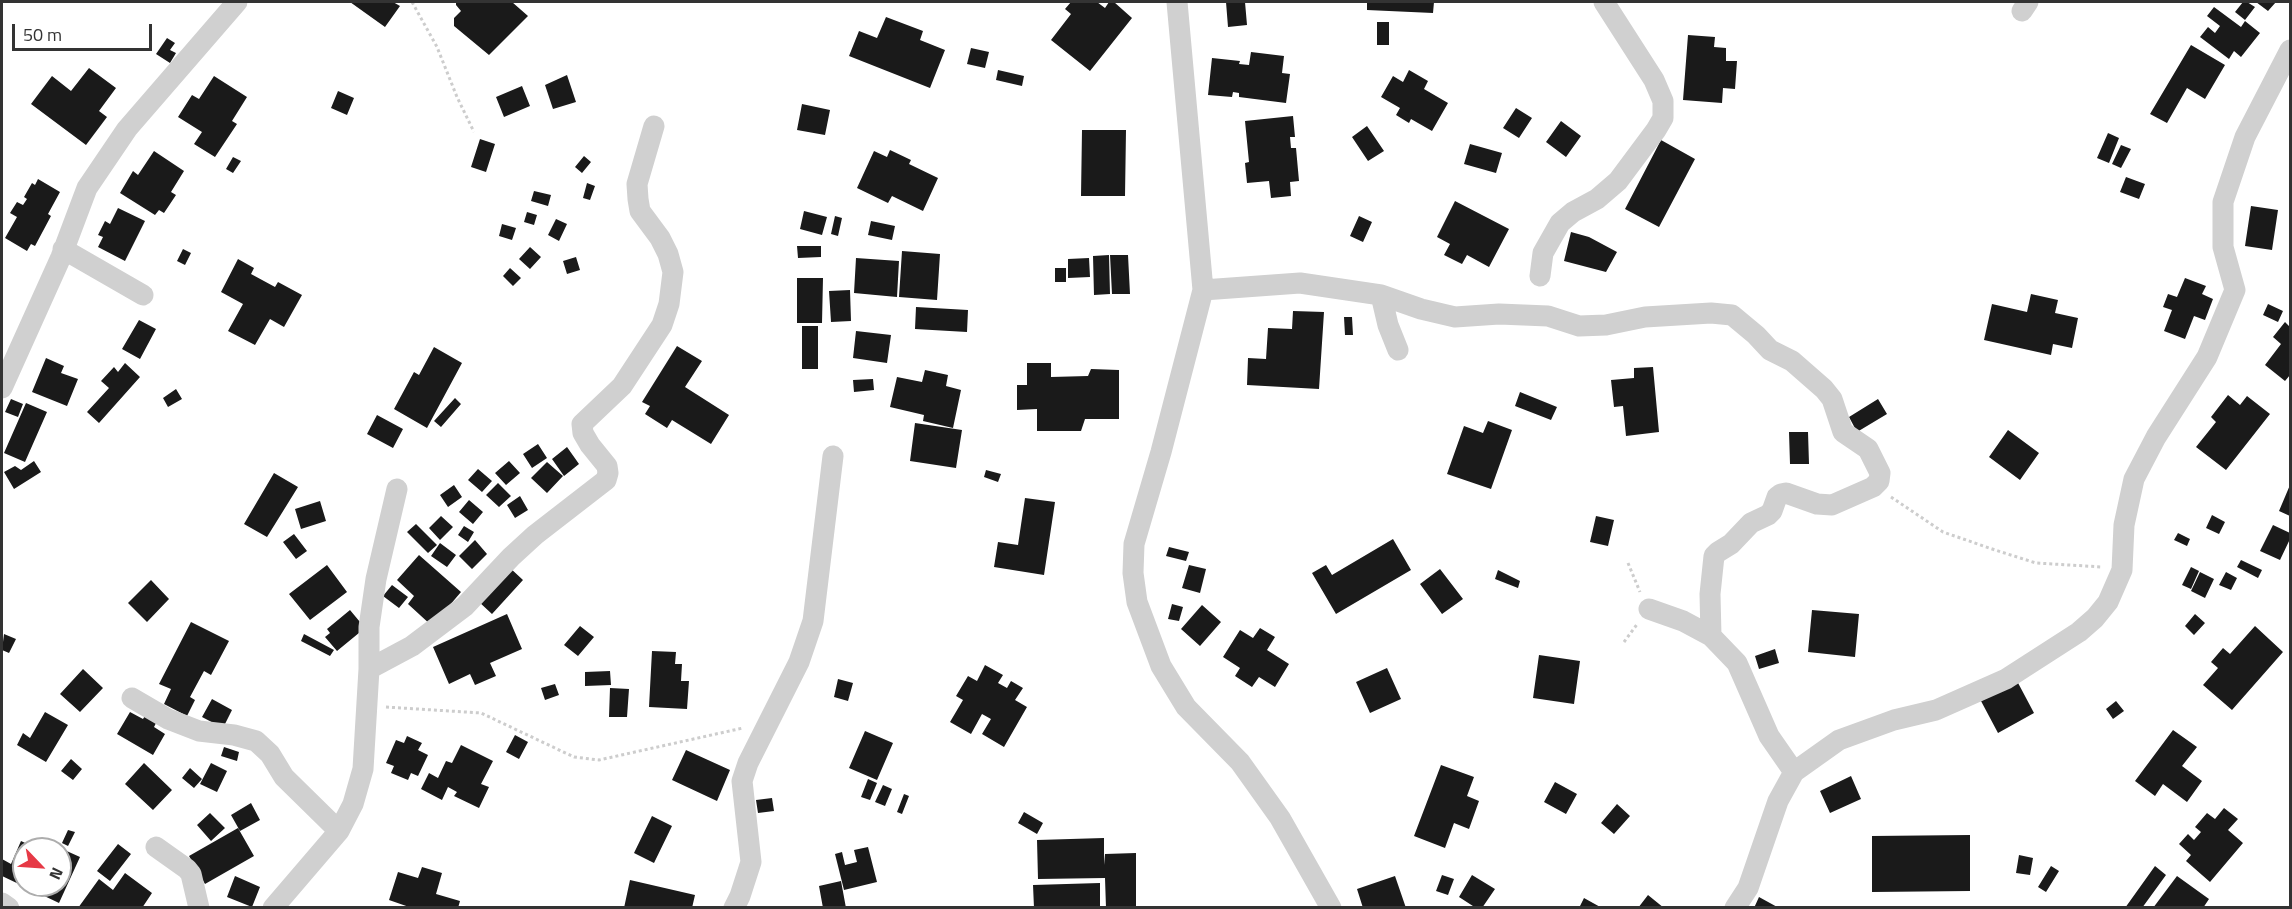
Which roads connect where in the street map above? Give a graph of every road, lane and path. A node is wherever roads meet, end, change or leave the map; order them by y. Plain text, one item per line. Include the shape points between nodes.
1 (237, 2) edge
2 (412, 2) edge
3 (1177, 2) edge
4 (1604, 2) edge
5 (2289, 54) edge
6 (654, 126) dead end
7 (474, 132) dead end
8 (63, 249) junction
9 (1540, 276) dead end
10 (1203, 290) junction
11 (143, 295) dead end
12 (1381, 295) junction
13 (1398, 350) dead end
14 (2, 388) edge
15 (833, 456) dead end
16 (1879, 481) junction
17 (397, 489) dead end
18 (1628, 563) dead end
19 (2122, 570) junction
20 (1648, 609) joint
21 (1711, 636) junction
22 (369, 669) junction
23 (132, 698) dead end
24 (368, 704) junction
25 (772, 716) junction
26 (1794, 772) junction
27 (339, 831) junction
28 (156, 847) dead end
29 (2, 903) edge
30 (9, 908) edge
31 (199, 908) edge
32 (273, 908) edge
33 (734, 908) edge
34 (1330, 908) edge
35 (1735, 908) edge

1 - 8 street via 127,129 87,188
2 - 7 path via 437,47
3 - 10 street
4 - 9 street via 1654,80 1663,101 1663,118 1618,181 1560,223 1543,253
5 - 19 street via 2245,137 2223,202 2223,247 2235,290 2207,357 2134,479 2124,525
6 - 22 street via 637,184 638,199 640,211 660,238 673,272 662,325 622,386 582,424 590,445 607,466 606,480 535,535 465,606 412,645
8 - 11 street
8 - 14 street
10 - 12 street via 1300,283
10 - 34 street via 1134,544 1137,602 1161,666 1186,707 1240,762 1280,818
12 - 13 street
12 - 16 street via 1455,317 1548,316 1579,326 1645,317 1732,315 1770,350 1791,361 1824,389 1832,399 1843,432 1868,449 1877,464
15 - 25 street via 813,621 799,662
16 - 19 path via 1892,498 1943,532 2036,562
16 - 21 street via 1832,505 1786,493 1777,497 1768,515 1751,524 1714,556
17 - 22 street via 376,579 369,627
18 - 20 path
19 - 26 street via 2108,602 2095,618 2006,680 1936,710 1894,720 1839,741
20 - 21 street
21 - 26 street via 1737,663 1769,736
22 - 24 street
23 - 27 street via 199,731 256,741 270,754 284,777
24 - 25 path via 481,713 574,757 599,760 732,732
24 - 27 street via 363,769 353,804
25 - 33 street via 742,781 751,862
26 - 35 street via 1778,801 1748,888
27 - 32 street
28 - 31 street via 191,874
29 - 30 street

